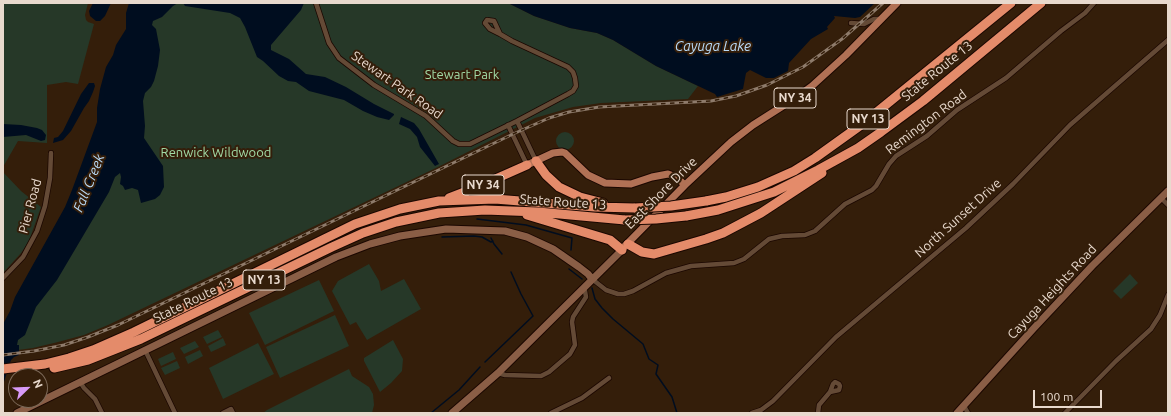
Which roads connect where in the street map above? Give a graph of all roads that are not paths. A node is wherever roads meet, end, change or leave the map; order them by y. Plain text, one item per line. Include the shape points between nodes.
1 (316, 3) edge
2 (898, 3) edge
3 (1011, 3) edge
4 (1040, 3) edge
5 (1094, 3) edge
6 (882, 19) junction
7 (851, 23) dead end
8 (500, 34) dead end
9 (1168, 40) edge
10 (517, 121) junction
11 (508, 125) junction
12 (858, 148) junction
13 (51, 153) dead end
14 (536, 161) junction
15 (527, 165) junction
16 (686, 185) junction
17 (1168, 191) edge
18 (1161, 198) junction
19 (439, 201) junction
20 (1168, 205) edge
21 (623, 208) junction
22 (508, 211) junction
23 (625, 247) junction
24 (3, 278) edge
25 (592, 279) junction
26 (583, 288) junction
27 (1168, 295) edge
28 (145, 350) junction
29 (33, 368) edge
30 (48, 369) edge
31 (498, 373) junction
32 (609, 378) dead end
33 (80, 382) junction
34 (830, 392) dead end
35 (964, 406) junction
36 (763, 411) edge
37 (17, 413) edge
38 (102, 413) edge
39 (175, 413) edge
40 (223, 413) edge
41 (233, 413) edge
42 (452, 413) edge
43 (550, 413) edge
44 (752, 413) edge
45 (818, 413) edge
46 (958, 413) edge
47 (968, 413) edge
48 (1065, 413) edge

1 - 11 street, Stewart Park Road via 329,43 339,58 374,85 426,116 456,143 470,144
2 - 6 main road, East Shore Drive / NY 34
3 - 21 highway, State Route 13 / NY 13, bridge via 861,125 788,174 726,197 671,206
4 - 12 highway, State Route 13 / NY 13 via 923,100
5 - 25 street, Remington Road via 1006,78 957,110 935,130 896,156 872,190 845,204 815,231 805,235 769,239 744,259 734,263 698,265 670,271 624,294 606,290
6 - 7 street via 874,19 864,24
6 - 16 main road, East Shore Drive / NY 34 via 818,81 740,134
8 - 10 street, Stewart Park Road via 568,67 573,72 576,82 574,89 568,94
9 - 36 street, North Sunset Drive via 1070,125 1014,184 966,228 836,337
10 - 11 street, Stewart Park Road
10 - 14 street
11 - 15 street
12 - 22 highway, State Route 13 / NY 13, bridge via 774,192 718,210 686,216 625,220
12 - 23 highway via 761,213 723,233 654,254
13 - 24 street, Pier Road via 45,206 36,231 23,257
14 - 15 main road, NY 34
14 - 16 main road, NY 34 via 557,152 565,153 588,175 605,183 631,184 668,174
14 - 21 highway via 546,175 566,191
15 - 19 highway, NY 34
16 - 23 main road, East Shore Drive / NY 34
17 - 18 street, Cayuga Heights Road
18 - 20 street
18 - 35 street, Cayuga Heights Road via 1077,282
19 - 21 highway, State Route 13 / NY 13 via 495,199
19 - 29 highway, State Route 13 / NY 13 via 368,219 112,342
22 - 23 highway, NY 34 via 610,240
22 - 30 highway, State Route 13 / NY 13 via 439,213 380,227 332,247 127,345 77,363
23 - 25 street, East Shore Drive
25 - 26 street, East Shore Drive
25 - 28 street via 569,259 527,237 497,230 446,229 422,232 382,241 336,257
26 - 31 street, East Shore Drive
26 - 31 street via 586,297 573,316 575,346 570,354 541,376
27 - 48 street via 1151,329
28 - 33 street
28 - 39 street
31 - 42 street, East Shore Drive
32 - 43 street via 582,398
33 - 37 street
33 - 38 street via 95,399
34 - 45 street via 819,405
35 - 46 street, Cayuga Heights Road
35 - 47 street
36 - 44 street
40 - 41 street via 231,409

